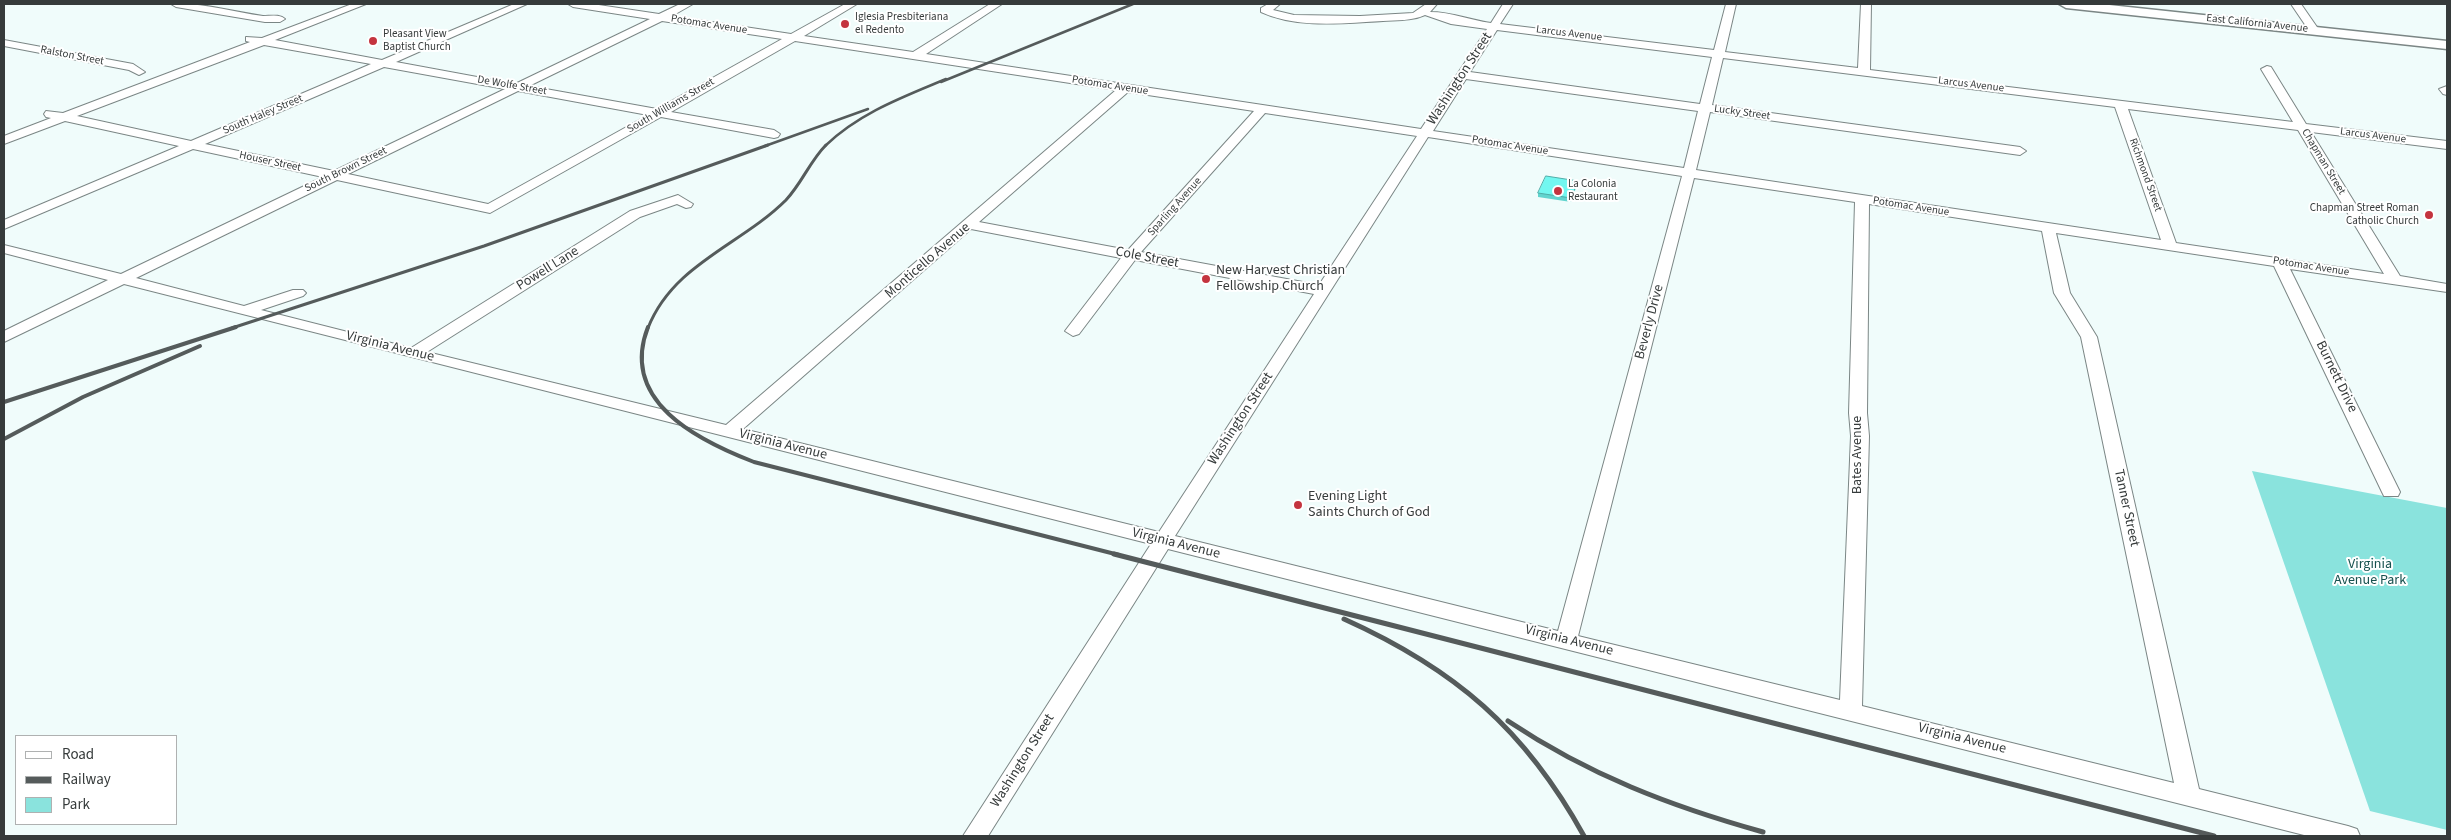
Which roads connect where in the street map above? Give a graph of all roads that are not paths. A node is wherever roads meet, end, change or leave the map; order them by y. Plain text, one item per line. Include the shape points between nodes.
1 (176, 4) edge
2 (343, 4) edge
3 (361, 4) edge
4 (522, 4) edge
5 (573, 4) edge
6 (688, 4) edge
7 (852, 4) edge
8 (997, 4) edge
9 (1275, 4) edge
10 (1508, 4) edge
11 (1731, 4) edge
12 (1866, 4) edge
13 (2066, 4) edge
14 (2116, 4) edge
15 (2296, 4) edge
16 (1428, 11) edge
17 (660, 17) junction
18 (280, 19) dead end
19 (1495, 25) junction
20 (2312, 27) junction
21 (791, 38) junction
22 (250, 39) junction
23 (2447, 39) edge
24 (263, 41) junction
25 (4, 43) edge
26 (2447, 45) edge
27 (1718, 53) junction
28 (915, 56) junction
29 (383, 63) junction
30 (2267, 69) dead end
31 (1864, 71) junction
32 (139, 72) dead end
33 (1463, 75) junction
34 (516, 87) junction
35 (1124, 88) junction
36 (2120, 104) junction
37 (1704, 108) junction
38 (1262, 109) junction
39 (660, 113) junction
40 (50, 114) junction
41 (64, 118) junction
42 (2302, 127) junction
43 (5, 133) edge
44 (774, 134) dead end
45 (1425, 134) junction
46 (191, 145) junction
47 (2447, 145) edge
48 (2020, 151) dead end
49 (1688, 173) junction
50 (334, 176) junction
51 (1862, 200) junction
52 (686, 204) dead end
53 (490, 209) joint
54 (4, 225) edge
55 (970, 225) junction
56 (2048, 228) junction
57 (2170, 246) junction
58 (4, 248) edge
59 (1132, 255) junction
60 (2280, 263) junction
61 (124, 279) junction
62 (2395, 280) junction
63 (2447, 288) edge
64 (1325, 291) junction
65 (298, 293) dead end
66 (244, 311) junction
67 (1073, 332) dead end
68 (4, 337) edge
69 (414, 352) junction
70 (730, 432) junction
71 (2391, 492) dead end
72 (1162, 540) junction
73 (1566, 640) junction
74 (1851, 711) junction
75 (2189, 796) junction
76 (975, 836) edge
77 (2348, 836) edge

1 - 18 street
2 - 22 street
3 - 24 street
4 - 29 street, South Haley Street
5 - 17 street, Potomac Avenue
6 - 17 street, South Brown Street
7 - 21 street, South Williams Street
8 - 28 street
9 - 16 street, Larcus Avenue via 1265,10 1276,15 1321,20 1415,16
10 - 19 street, Washington Street
11 - 27 street, Beverly Drive
12 - 31 street
13 - 20 main road, East California Avenue
14 - 20 main road, East California Avenue
15 - 20 street
16 - 19 street, Larcus Avenue
17 - 21 street, Potomac Avenue
17 - 34 street, South Brown Street
19 - 27 street, Larcus Avenue
19 - 33 street, Washington Street
20 - 23 main road, East California Avenue
20 - 26 main road, East California Avenue
21 - 28 street, Potomac Avenue
21 - 39 street, South Williams Street
22 - 24 street, De Wolfe Street
22 - 40 street
24 - 29 street, De Wolfe Street
24 - 41 street
25 - 32 street, Ralston Street via 132,67
27 - 31 street, Larcus Avenue
27 - 37 street, Beverly Drive
28 - 35 street, Potomac Avenue
29 - 34 street, De Wolfe Street
29 - 46 street, South Haley Street
30 - 42 street, Chapman Street
31 - 36 street, Larcus Avenue
33 - 37 street, Lucky Street
33 - 45 street, Washington Street
34 - 39 street, De Wolfe Street
34 - 50 street, South Brown Street
35 - 38 street, Potomac Avenue
35 - 55 street, Monticello Avenue
36 - 42 street, Larcus Avenue
36 - 57 street, Richmond Street
37 - 48 street, Lucky Street
37 - 49 street, Beverly Drive
38 - 45 street, Potomac Avenue
38 - 59 street, Sparling Avenue
39 - 44 street, De Wolfe Street
39 - 53 street, South Williams Street
40 - 41 street, Houser Street
40 - 43 street
41 - 43 street
41 - 46 street, Houser Street
42 - 47 street, Larcus Avenue
42 - 62 street, Chapman Street
45 - 49 street, Potomac Avenue
45 - 64 street, Washington Street
46 - 50 street, Houser Street
46 - 54 street, South Haley Street
49 - 51 street, Potomac Avenue
49 - 73 street, Beverly Drive
50 - 53 street, Houser Street
50 - 61 street, South Brown Street
51 - 56 street, Potomac Avenue
51 - 74 street, Bates Avenue via 1860,436
52 - 69 street, Powell Lane via 678,199 635,214
55 - 59 street, Cole Street
55 - 70 street, Monticello Avenue
56 - 57 street, Potomac Avenue
56 - 75 street, Tanner Street via 2062,293 2089,337
57 - 60 street, Potomac Avenue
58 - 61 street, Virginia Avenue
59 - 64 street, Cole Street
59 - 67 street, Sparling Avenue
60 - 62 street, Potomac Avenue
60 - 71 street, Burnett Drive
61 - 66 street, Virginia Avenue
61 - 68 street, South Brown Street
62 - 63 street, Potomac Avenue
64 - 72 street, Washington Street
65 - 66 street
66 - 69 street, Virginia Avenue
69 - 70 street, Virginia Avenue
70 - 72 street, Virginia Avenue
72 - 73 street, Virginia Avenue
72 - 76 street, Washington Street
73 - 74 street, Virginia Avenue
74 - 75 street, Virginia Avenue
75 - 77 street, Virginia Avenue

